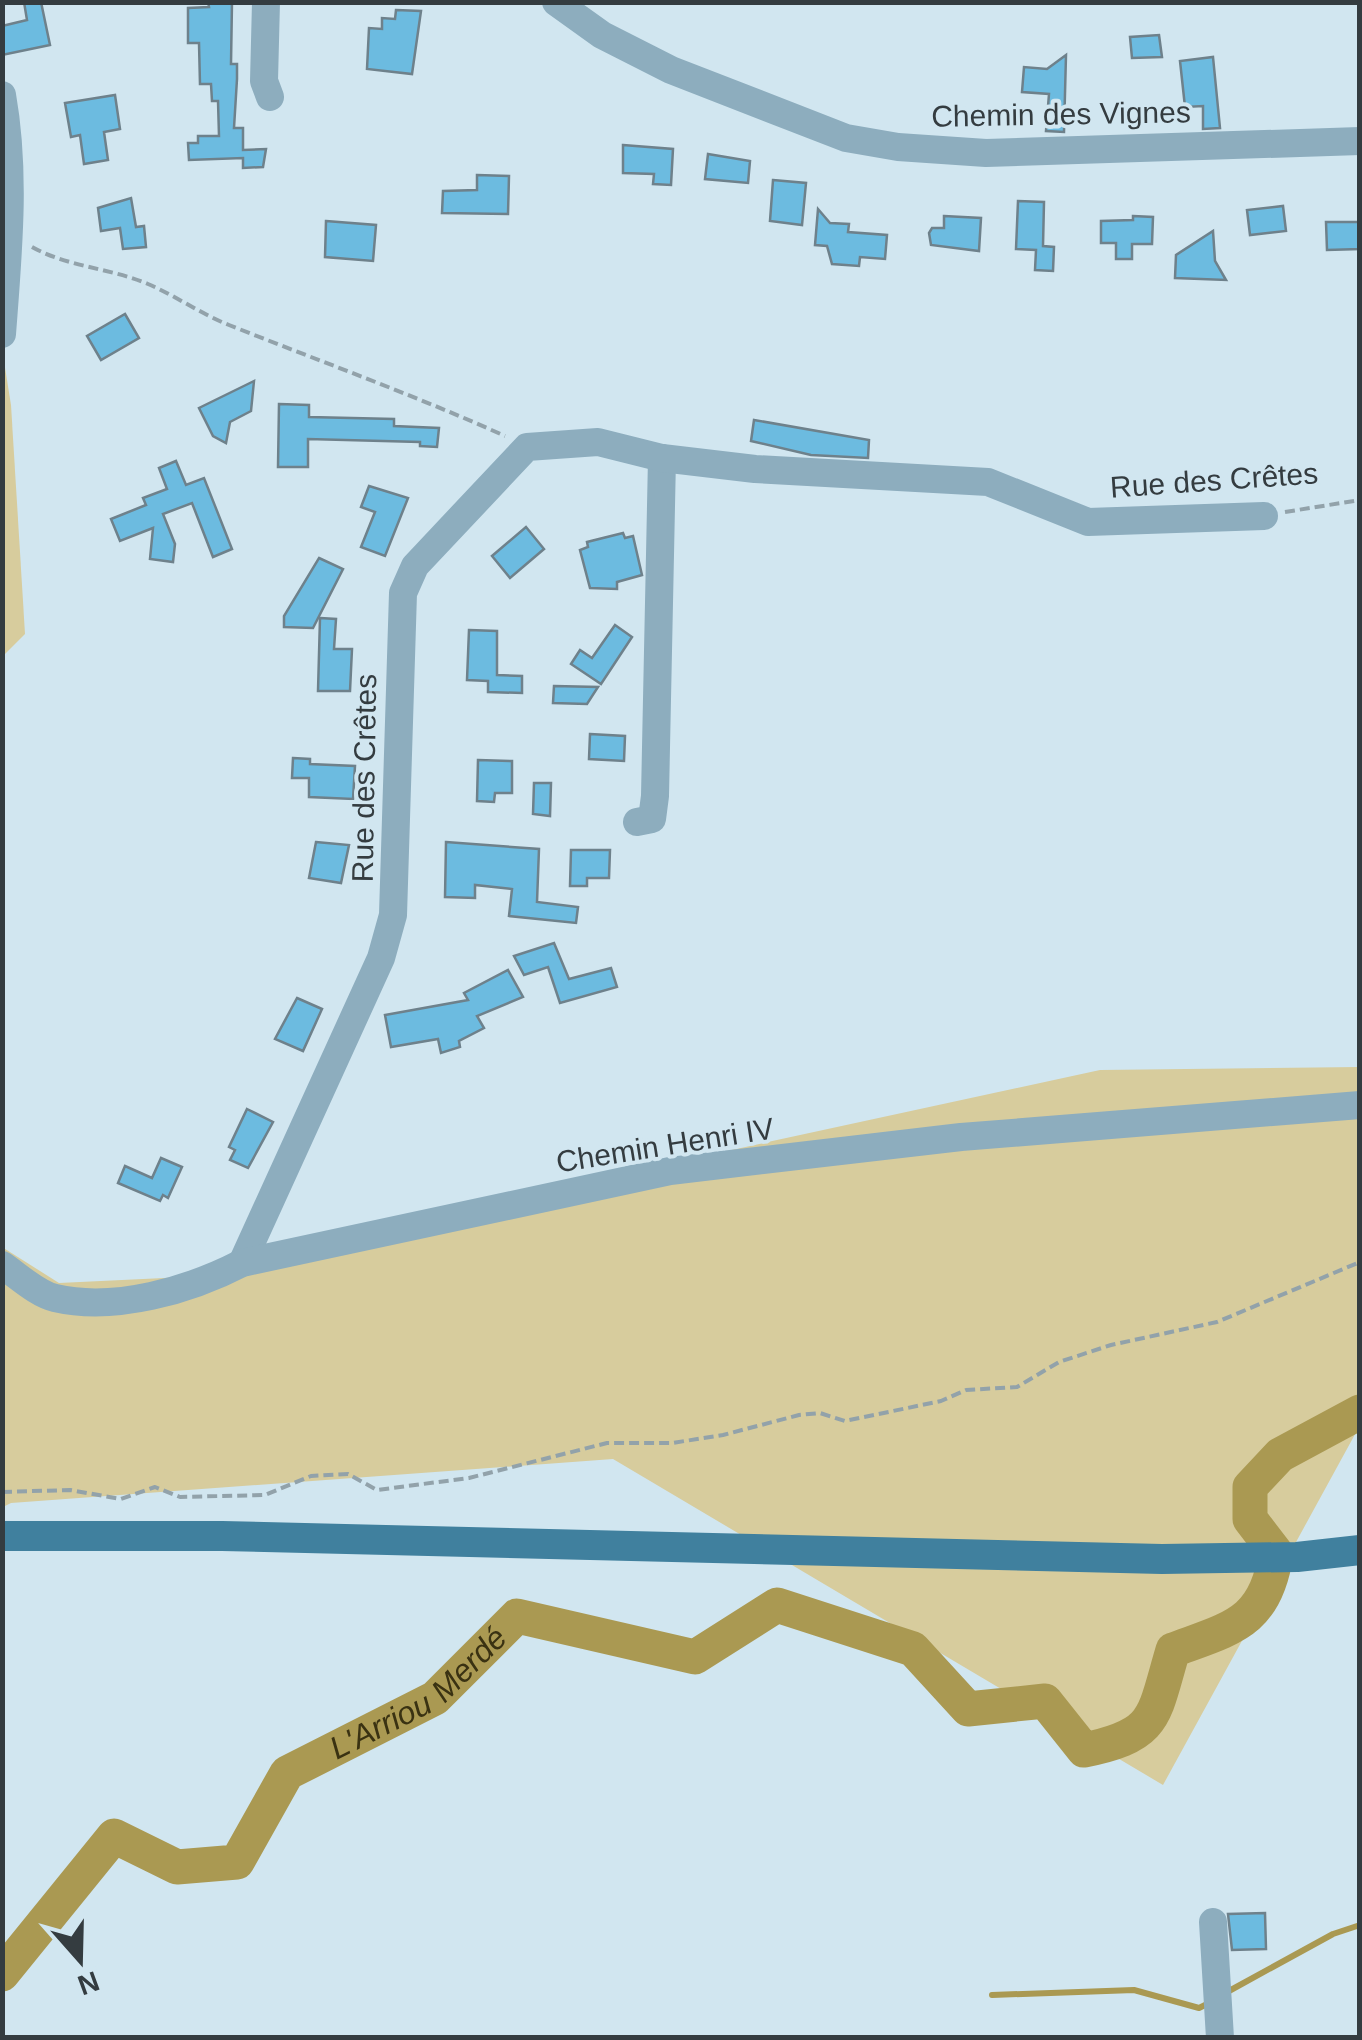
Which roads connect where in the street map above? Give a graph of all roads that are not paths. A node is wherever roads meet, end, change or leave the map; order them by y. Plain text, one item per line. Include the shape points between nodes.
1 (266, 2) edge
2 (556, 2) edge
3 (2, 95) edge
4 (270, 97) dead end
5 (1360, 141) edge
6 (2, 334) edge
7 (662, 458) junction
8 (1264, 516) road end
9 (637, 822) dead end
10 (1360, 1105) edge
11 (242, 1262) junction
12 (2, 1265) edge
13 (2, 1520) edge
14 (2, 1536) edge
15 (222, 1536) junction
16 (1360, 1550) edge
17 (1213, 1922) dead end
18 (1220, 2038) edge

1 - 4 street via 264,80
2 - 5 street, Chemin des Vignes via 670,70 846,138 898,147 986,154
3 - 6 street via 10,137
7 - 8 street, Rue des Crêtes via 988,482 1088,522
7 - 9 street via 656,796 652,819
7 - 11 street, Rue des Crêtes via 598,442 527,447 416,566 403,593 392,916 380,958
10 - 11 street, Chemin Henri IV via 961,1136 670,1172
11 - 12 street, Chemin Henri IV via 205,1282 105,1302 52,1298
13 - 15 main road via 120,1523
14 - 15 main road
15 - 16 main road via 1248,1559
17 - 18 street

